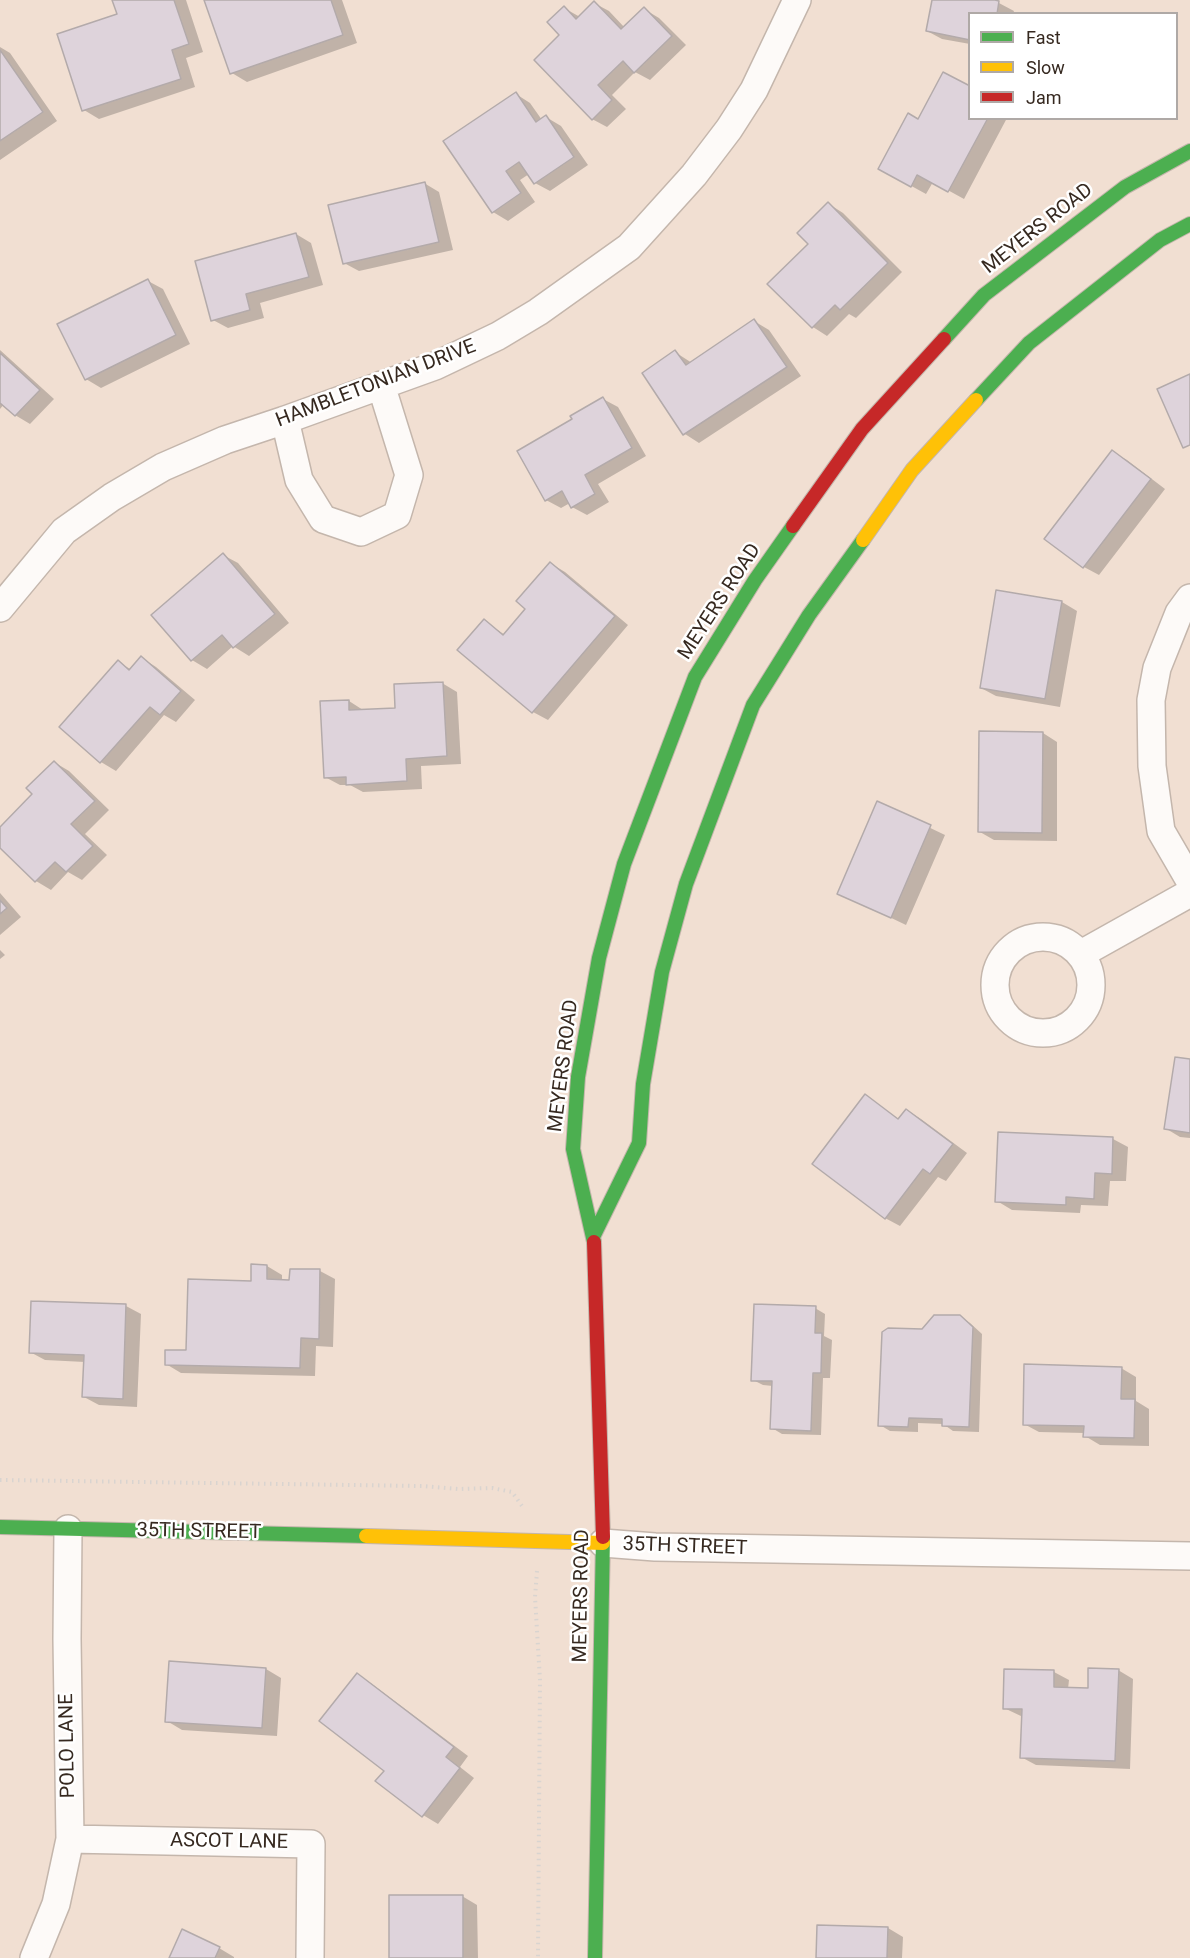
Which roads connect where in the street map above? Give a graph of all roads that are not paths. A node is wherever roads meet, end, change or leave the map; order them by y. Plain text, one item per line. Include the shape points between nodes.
1 (797, 0) edge
2 (1190, 151) edge
3 (1190, 224) edge
4 (381, 385) junction
5 (285, 420) junction
6 (1190, 598) edge
7 (0, 608) edge
8 (1190, 881) edge
9 (1190, 893) edge
10 (1081, 954) dead end
11 (594, 1235) junction
12 (0, 1527) edge
13 (68, 1529) junction
14 (603, 1543) junction
15 (1190, 1556) edge
16 (69, 1839) junction
17 (34, 1958) edge
18 (310, 1958) edge
19 (595, 1958) edge

1 - 4 street, HAMBLETONIAN DRIVE via 754,90 729,129 694,175 629,247 498,336 435,366
2 - 11 street, MEYERS ROAD via 1125,187 984,295 862,429 755,580 695,677 624,864 598,958 578,1077 573,1149
3 - 11 street, MEYERS ROAD via 1160,240 1029,343 912,470 808,615 753,705 686,884 662,972 643,1084 639,1143
4 - 5 street, HAMBLETONIAN DRIVE
4 - 5 street via 410,475 397,515 361,532 323,519 299,480
5 - 7 street, HAMBLETONIAN DRIVE via 173,462 112,497 64,531
6 - 8 street via 1179,613 1157,668 1151,700 1152,766 1161,831
9 - 10 street
11 - 14 street, MEYERS ROAD
12 - 13 street, 35TH STREET
13 - 14 street, 35TH STREET
13 - 16 street, POLO LANE
14 - 15 street, 35TH STREET via 666,1548
14 - 19 street, MEYERS ROAD
16 - 17 street, POLO LANE via 56,1904
16 - 18 street, ASCOT LANE via 311,1844

